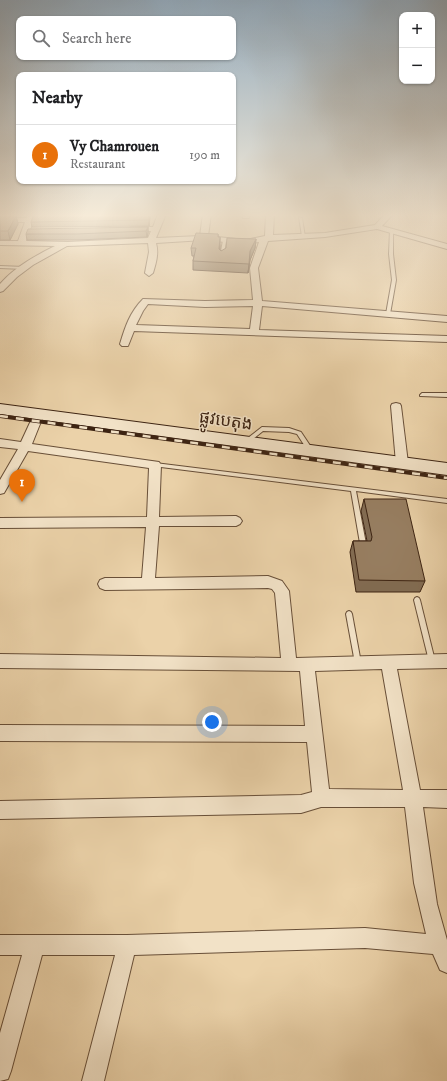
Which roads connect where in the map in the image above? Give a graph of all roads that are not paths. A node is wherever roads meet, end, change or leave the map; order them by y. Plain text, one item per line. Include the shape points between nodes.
1 (30, 264) edge
2 (151, 264) edge
3 (255, 264) edge
4 (392, 264) edge
5 (0, 267) edge
6 (24, 268) junction
7 (149, 272) dead end
8 (0, 288) edge
9 (258, 303) junction
10 (388, 314) junction
11 (447, 319) edge
12 (129, 328) junction
13 (254, 333) junction
14 (447, 339) edge
15 (125, 344) dead end
16 (422, 395) dead end
17 (447, 395) edge
18 (396, 406) dead end
19 (0, 408) edge
20 (39, 414) junction
21 (0, 443) edge
22 (25, 447) junction
23 (402, 463) junction
24 (155, 465) junction
25 (447, 468) edge
26 (353, 489) junction
27 (0, 490) edge
28 (447, 501) edge
29 (153, 521) junction
30 (236, 521) dead end
31 (0, 523) edge
32 (364, 549) edge
33 (105, 584) dead end
34 (148, 584) junction
35 (417, 600) dead end
36 (349, 614) dead end
37 (0, 661) edge
38 (432, 661) junction
39 (447, 661) edge
40 (388, 662) junction
41 (358, 663) junction
42 (307, 664) junction
43 (289, 665) junction
44 (0, 733) edge
45 (314, 734) junction
46 (321, 798) junction
47 (447, 799) edge
48 (413, 800) junction
49 (0, 810) edge
50 (0, 945) edge
51 (35, 945) junction
52 (127, 945) junction
53 (438, 945) junction
54 (447, 963) edge
55 (0, 1071) edge
56 (93, 1081) edge

1 - 6 street
2 - 7 street
3 - 9 street
4 - 10 lane via 394,280
5 - 6 lane
6 - 8 street
9 - 10 street
9 - 12 street via 146,301
9 - 13 street
10 - 11 street
12 - 13 street
12 - 15 street
13 - 14 street
16 - 17 lane
18 - 23 street
19 - 20 main road, ផ្លូវបេតុង
20 - 22 street
20 - 23 main road, ផ្លូវបេតុង
21 - 22 street
22 - 24 street
22 - 27 street
23 - 25 main road, ផ្លូវបេតុង
24 - 26 lane
24 - 29 street
26 - 28 lane
26 - 32 lane
29 - 30 street
29 - 31 street
29 - 34 street
33 - 34 street
34 - 43 street via 268,582 277,585 282,591
35 - 38 lane
36 - 41 lane
37 - 43 street
38 - 39 street
38 - 40 street
40 - 41 street
40 - 48 street
41 - 42 street
42 - 43 street
42 - 45 street
44 - 45 street
45 - 46 street
46 - 48 street
46 - 49 street via 301,804
47 - 48 street
48 - 53 street via 427,903
50 - 51 street
51 - 52 street
51 - 55 street
52 - 53 street via 365,938
52 - 56 street
53 - 54 street

